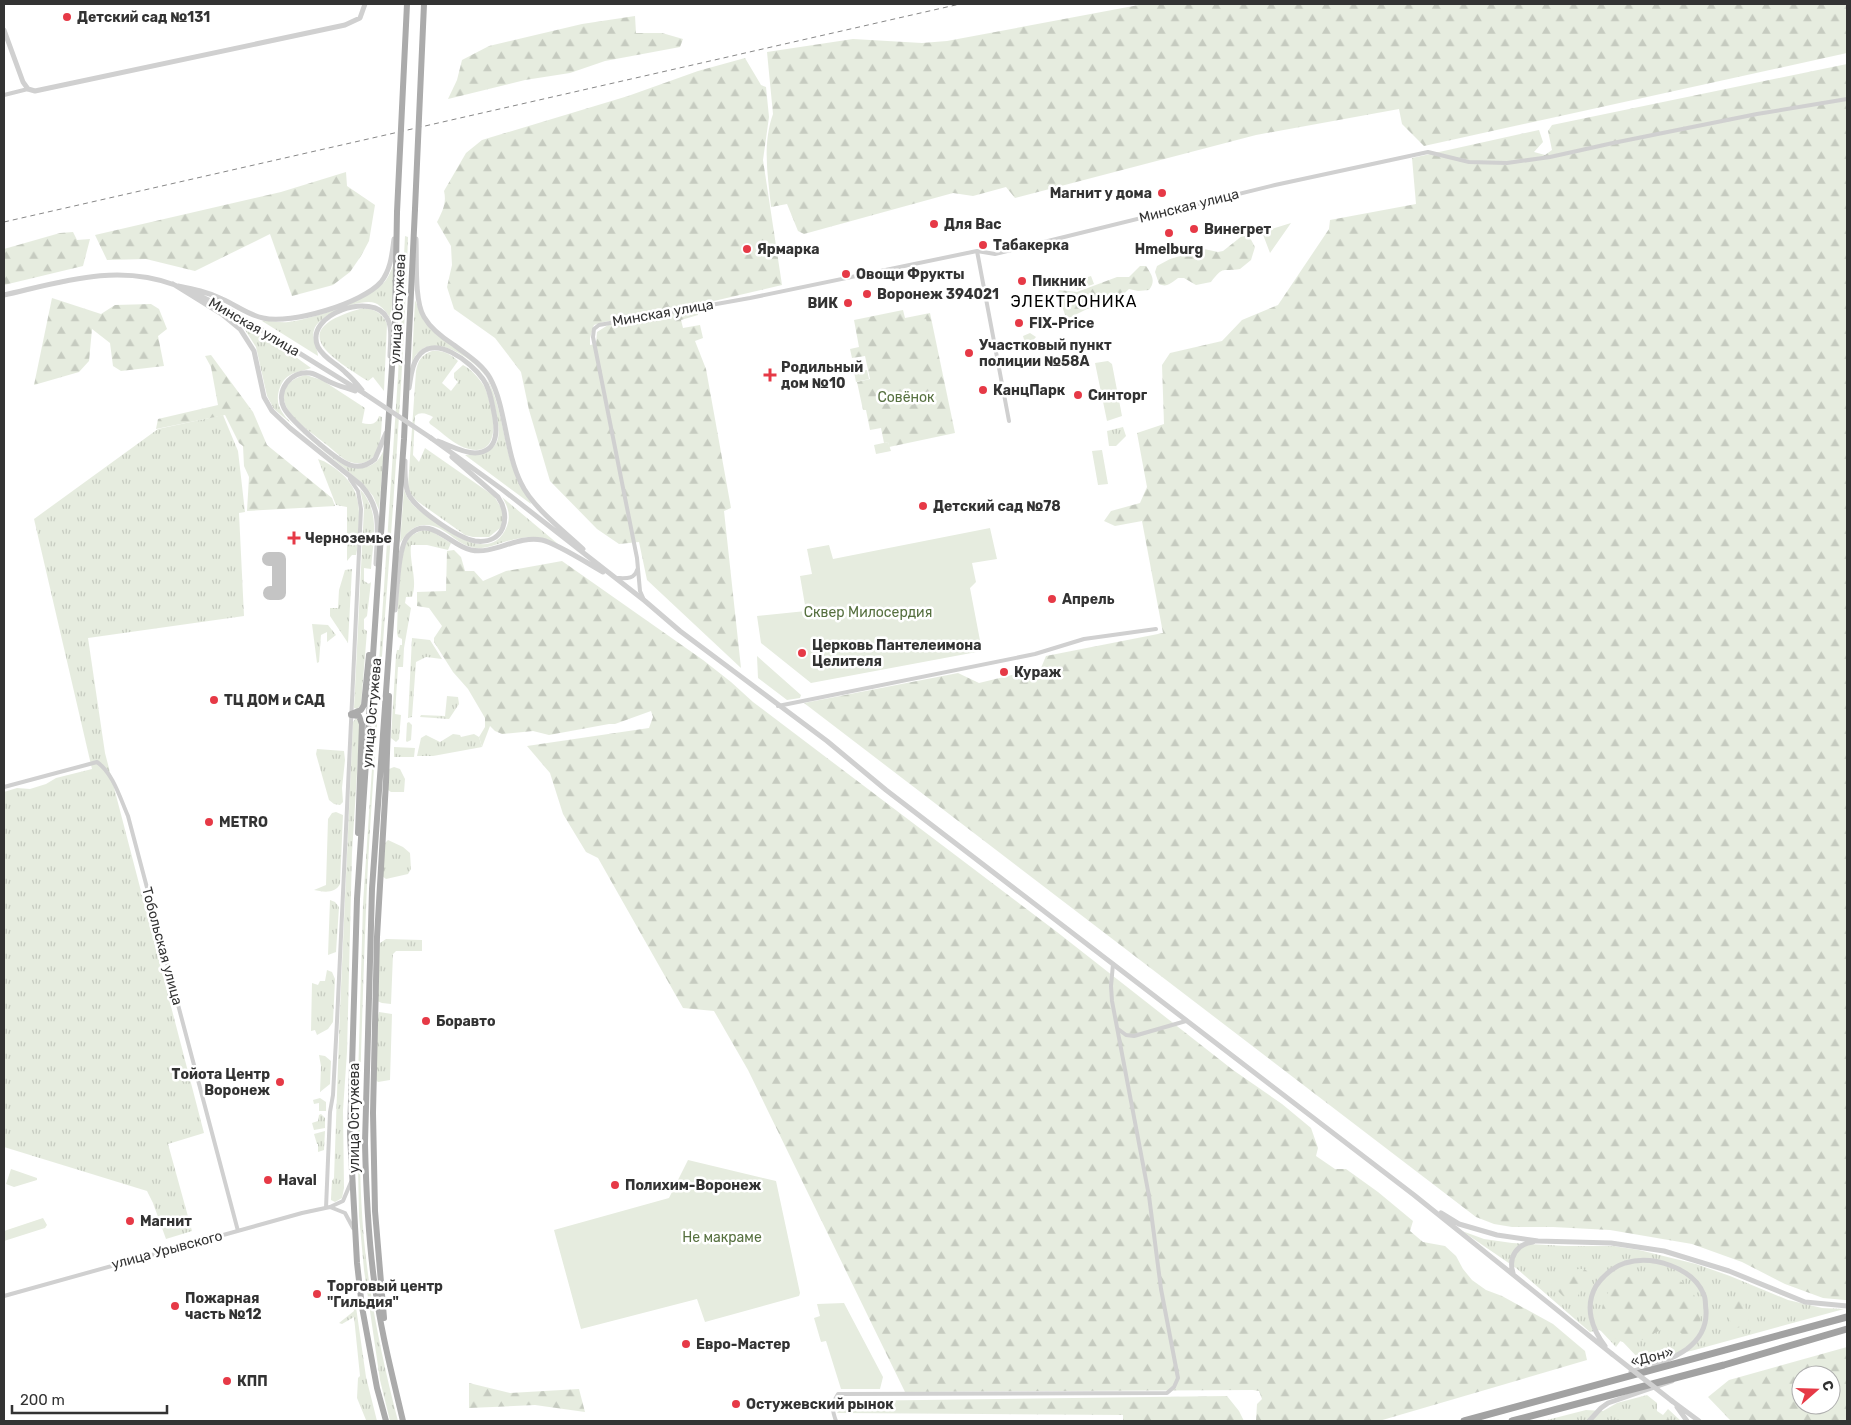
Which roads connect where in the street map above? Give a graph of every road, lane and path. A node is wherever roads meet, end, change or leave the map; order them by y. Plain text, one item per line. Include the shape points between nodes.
1 (365, 4) edge
2 (407, 4) edge
3 (424, 4) edge
4 (4, 30) edge
5 (28, 89) junction
6 (4, 96) edge
7 (1847, 99) edge
8 (415, 209) junction
9 (397, 212) junction
10 (977, 251) junction
11 (173, 284) junction
12 (4, 295) edge
13 (390, 388) junction
14 (365, 394) junction
15 (406, 403) junction
16 (1009, 421) dead end
17 (388, 426) junction
18 (404, 438) junction
19 (430, 438) junction
20 (342, 470) junction
21 (638, 568) junction
22 (603, 569) junction
23 (614, 578) junction
24 (645, 601) junction
25 (374, 619) junction
26 (1156, 628) dead end
27 (390, 640) junction
28 (778, 706) junction
29 (351, 715) junction
30 (4, 787) edge
31 (357, 899) junction
32 (1113, 964) junction
33 (1186, 1021) junction
34 (1118, 1029) junction
35 (352, 1179) junction
36 (1414, 1195) junction
37 (328, 1208) junction
38 (238, 1231) junction
39 (355, 1233) junction
40 (1538, 1241) junction
41 (1513, 1274) junction
42 (4, 1296) edge
43 (1847, 1306) edge
44 (1847, 1317) edge
45 (1847, 1329) edge
46 (1612, 1354) junction
47 (1682, 1376) junction
48 (1614, 1379) junction
49 (377, 1388) junction
50 (397, 1394) junction
51 (1672, 1401) junction
52 (382, 1421) edge
53 (386, 1421) edge
54 (404, 1421) edge
55 (408, 1421) edge
56 (836, 1421) edge
57 (1464, 1421) edge
58 (1512, 1421) edge
59 (1588, 1421) edge
60 (1687, 1421) edge
61 (1699, 1421) edge

1 - 5 street via 360,18 353,23 35,91
2 - 9 main road, улица Остужева, bridge
3 - 8 main road, улица Остужева, bridge
4 - 5 street
5 - 6 street
7 - 10 street, Минская улица via 1516,162 1469,162 1428,152 1275,185 1000,253
8 - 15 main road, улица Остужева
8 - 22 street via 418,296 422,314 431,326 486,372 494,386 513,462 526,492
9 - 11 street via 390,267 380,282 359,297 324,310 288,319 263,318 221,298
9 - 13 main road, улица Остужева via 397,277
10 - 16 street
10 - 21 street, Минская улица via 596,326 593,337
11 - 12 street, Минская улица via 124,275 80,277
11 - 14 street, Минская улица via 233,312
11 - 20 street via 240,329 254,351 269,406 290,428
13 - 14 street via 388,319 375,308 357,306 324,320 318,326 316,340 326,358 346,372
13 - 17 main road, улица Остужева
14 - 17 street via 306,372 290,378 281,398 284,408 296,422 339,459 353,466 368,464 375,459
14 - 19 street, Минская улица, bridge
15 - 18 main road, улица Остужева
15 - 19 street via 415,362 428,349 441,348 454,354 483,380 492,401 497,427 494,442 489,448 467,452
17 - 25 main road, улица Остужева
18 - 19 street via 406,485 414,503 469,539 482,541 496,536 506,520 503,504
18 - 27 main road, улица Остужева
19 - 22 street, Минская улица via 503,490
20 - 25 street via 368,493 375,507
20 - 29 street via 353,482 361,505
21 - 23 street via 633,576
21 - 24 street, Минская улица via 640,591
22 - 23 street, Минская улица
23 - 24 street, Минская улица
23 - 27 street via 542,540 520,540 475,551 462,547 437,530 421,528 406,537 401,550
24 - 28 street, Минская улица
25 - 29 main road via 364,705
25 - 31 main road, улица Остужева
26 - 28 street via 1084,639 1035,654
27 - 50 main road, улица Остужева via 371,898 365,1143 375,1288
28 - 32 street, Минская улица
29 - 31 main road via 359,716 362,724
29 - 37 street
30 - 38 street, Тобольская улица via 97,762 103,766 118,793 128,816
31 - 35 main road, улица Остужева via 350,1134
32 - 33 street, Минская улица
32 - 34 street via 1111,986
33 - 34 street via 1134,1036
33 - 36 street, Минская улица
34 - 56 street via 1178,1378 1174,1387 1167,1393 838,1394 832,1403
35 - 37 street via 343,1201
35 - 39 main road, улица Остужева
36 - 40 street via 1459,1224 1497,1235
36 - 41 street
37 - 38 street, улица Урывского
37 - 39 street via 345,1213
38 - 42 street, улица Урывского
39 - 49 main road, улица Остужева via 362,1306
40 - 41 street via 1523,1245 1516,1251 1511,1259
40 - 43 street via 1611,1243 1664,1251 1729,1271 1805,1302
41 - 46 street
44 - 48 highway, «Дон»
45 - 47 highway, «Дон»
46 - 48 street via 1596,1333 1590,1312 1594,1291 1611,1270 1625,1263 1657,1262 1679,1269 1695,1281 1705,1296 1706,1322 1701,1334 1678,1355
46 - 51 street, bridge
47 - 58 highway, «Дон»
47 - 59 street via 1608,1403
48 - 57 highway, «Дон»
49 - 52 main road
49 - 53 main road, улица Остужева
50 - 54 main road, улица Остужева
50 - 55 main road
51 - 60 street
51 - 61 street

